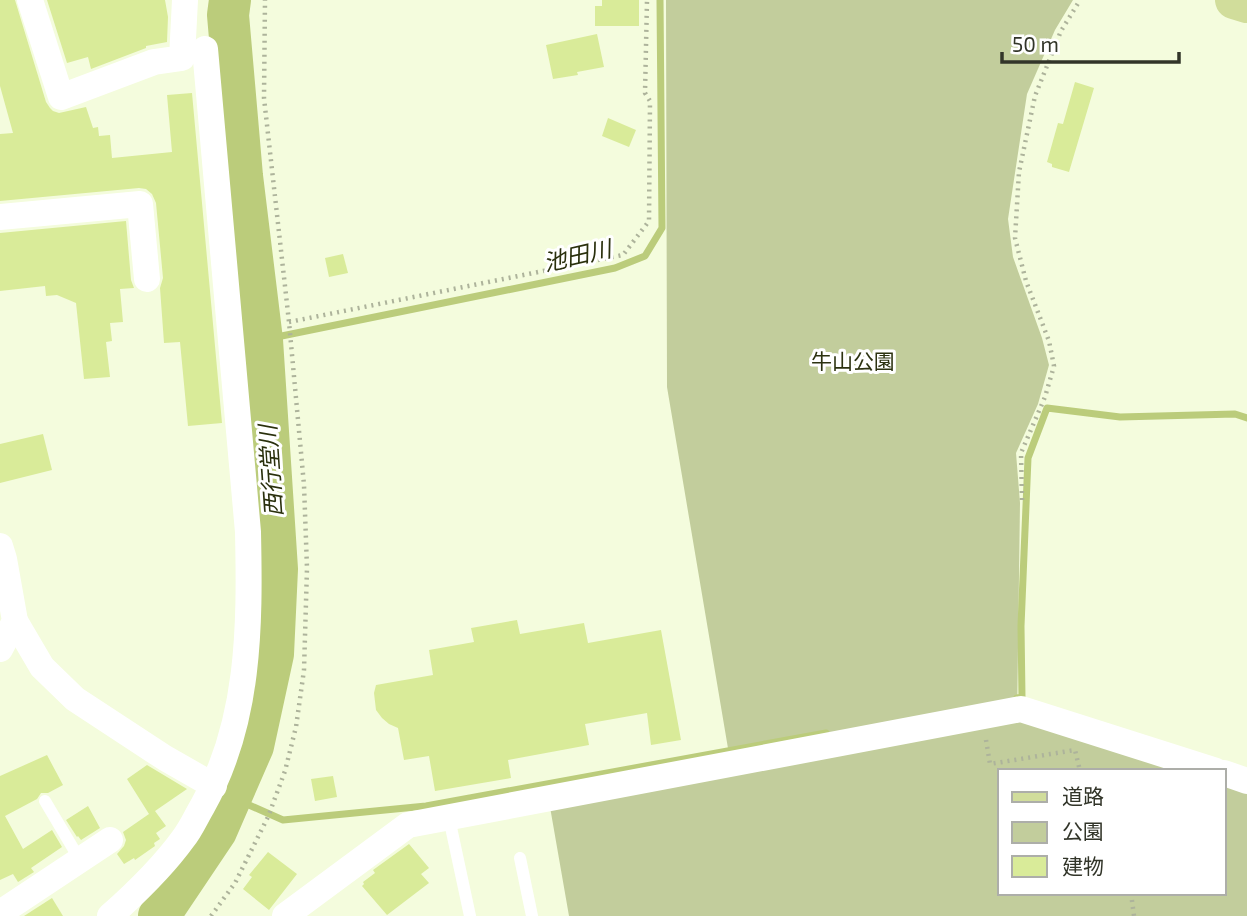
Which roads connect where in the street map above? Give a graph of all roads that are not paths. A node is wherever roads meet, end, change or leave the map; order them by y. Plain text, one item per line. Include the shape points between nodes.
1 (30, 0) edge
2 (185, 0) edge
3 (1234, 0) edge
4 (1247, 4) edge
5 (205, 49) dead end
6 (0, 217) edge
7 (146, 279) dead end
8 (0, 546) edge
9 (15, 621) junction
10 (0, 649) edge
11 (1210, 769) edge
12 (1226, 775) edge
13 (1247, 781) edge
14 (214, 786) junction
15 (45, 801) dead end
16 (449, 818) junction
17 (110, 840) dead end
18 (520, 858) dead end
19 (80, 860) junction
20 (0, 913) edge
21 (110, 916) edge
22 (285, 916) edge
23 (470, 916) edge
24 (532, 916) edge

1 - 2 street via 61,97 154,62 181,58
3 - 4 main road
5 - 14 street via 248,532 250,604 244,683
6 - 7 street via 140,204
8 - 9 street
9 - 10 street
9 - 14 street via 42,667 75,699
11 - 16 street via 1021,709
12 - 13 street
14 - 21 street via 185,837 143,887
15 - 19 lane
16 - 22 street via 408,825
16 - 23 lane
17 - 19 street
18 - 24 lane
19 - 20 street

